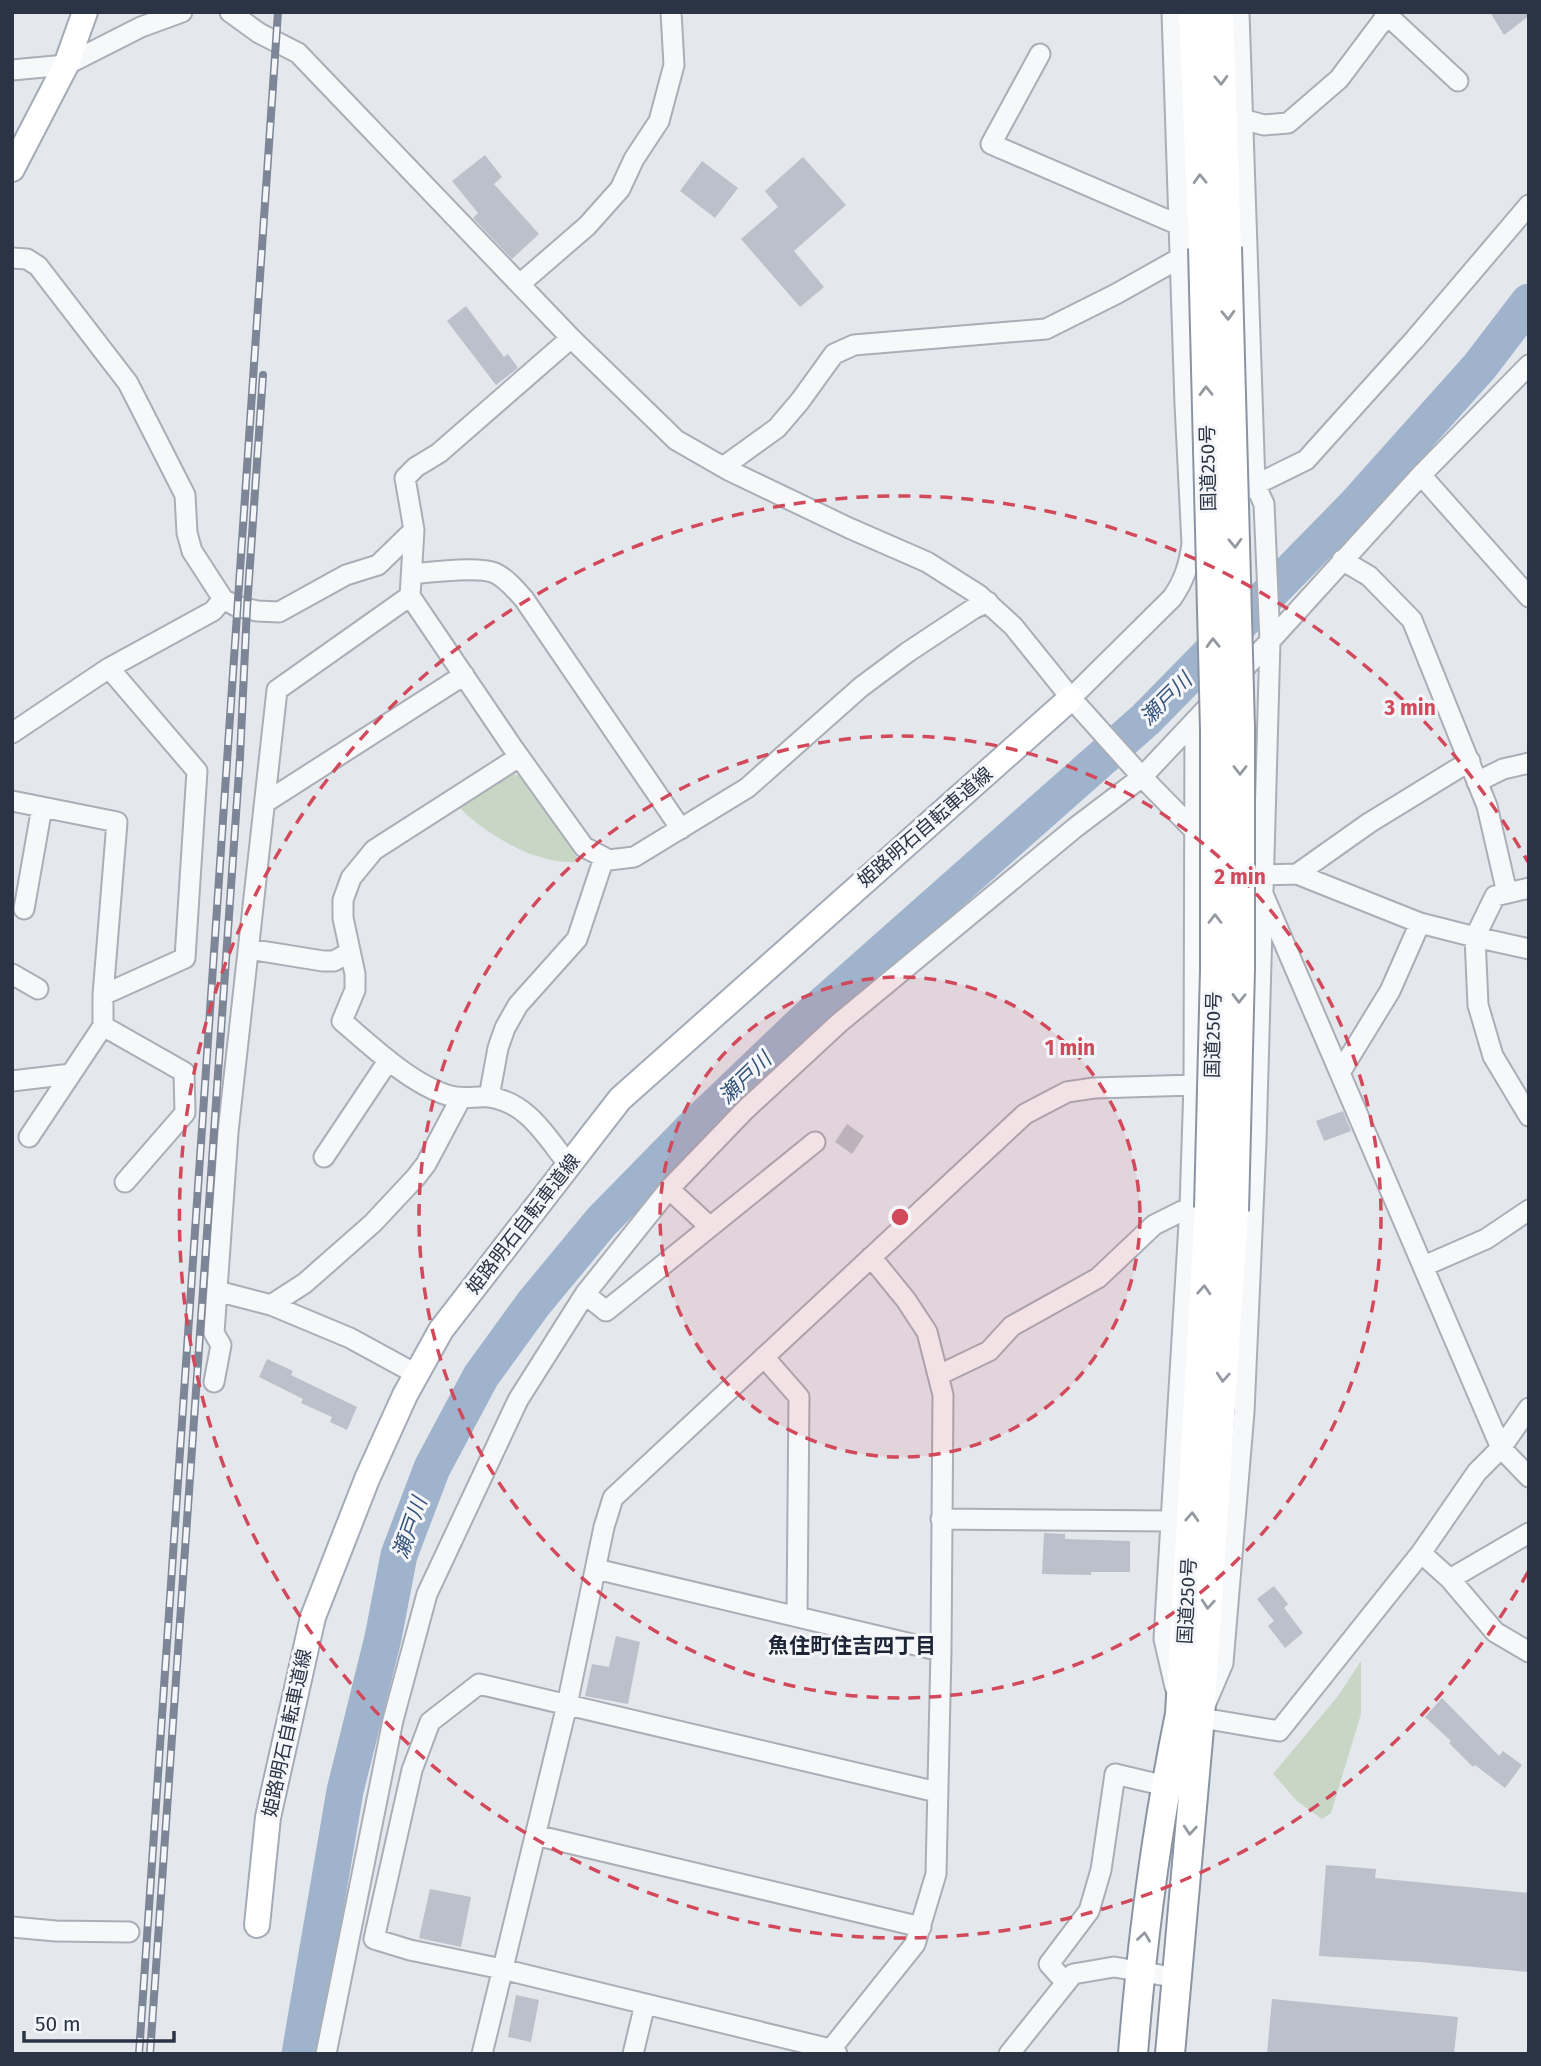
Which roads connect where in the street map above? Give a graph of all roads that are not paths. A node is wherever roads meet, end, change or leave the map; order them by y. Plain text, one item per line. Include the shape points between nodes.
1 (85, 12) edge
2 (230, 12) edge
3 (671, 12) edge
4 (1172, 12) edge
5 (1194, 12) edge
6 (1219, 12) edge
7 (1239, 12) edge
8 (177, 13) edge
9 (1386, 14) edge
10 (1040, 54) dead end
11 (65, 65) junction
12 (12, 69) edge
13 (1458, 81) dead end
14 (1242, 119) junction
15 (12, 169) edge
16 (1529, 205) edge
17 (1179, 225) junction
18 (1203, 251) junction
19 (12, 258) edge
20 (521, 284) junction
21 (571, 338) junction
22 (1529, 365) edge
23 (723, 467) junction
24 (1421, 475) junction
25 (1255, 484) junction
26 (1192, 521) junction
27 (414, 530) junction
28 (1342, 560) junction
29 (411, 574) junction
30 (410, 596) junction
31 (1529, 597) edge
32 (223, 599) junction
33 (988, 602) junction
34 (1270, 641) junction
35 (109, 668) junction
36 (464, 675) junction
37 (1074, 701) junction
38 (1195, 723) junction
39 (12, 733) edge
40 (519, 757) junction
41 (1470, 761) junction
42 (1529, 763) edge
43 (1142, 777) junction
44 (1477, 782) junction
45 (12, 801) edge
46 (266, 802) junction
47 (42, 807) junction
48 (681, 829) junction
49 (1196, 832) junction
50 (604, 858) junction
51 (1297, 874) junction
52 (1263, 885) junction
53 (1529, 888) edge
54 (1507, 892) junction
55 (24, 909) dead end
56 (1420, 923) junction
57 (1475, 937) junction
58 (1529, 948) edge
59 (249, 949) junction
60 (350, 952) junction
61 (12, 974) edge
62 (38, 989) dead end
63 (103, 995) junction
64 (103, 1026) junction
65 (388, 1061) junction
66 (1341, 1071) junction
67 (71, 1074) junction
68 (12, 1080) edge
69 (1194, 1085) junction
70 (489, 1097) junction
71 (461, 1098) junction
72 (1529, 1116) edge
73 (29, 1137) dead end
74 (1256, 1141) junction
75 (816, 1142) dead end
76 (324, 1157) dead end
77 (569, 1165) junction
78 (125, 1182) dead end
79 (669, 1189) junction
80 (1211, 1209) junction
81 (1529, 1210) edge
82 (710, 1227) junction
83 (871, 1257) junction
84 (1424, 1266) junction
85 (217, 1292) junction
86 (585, 1294) junction
87 (271, 1305) junction
88 (764, 1357) junction
89 (416, 1374) junction
90 (939, 1374) junction
91 (214, 1382) dead end
92 (1529, 1408) edge
93 (1501, 1448) junction
94 (1529, 1477) edge
95 (941, 1519) junction
96 (1171, 1521) junction
97 (1529, 1533) edge
98 (1420, 1553) junction
99 (596, 1569) junction
100 (1450, 1579) junction
101 (797, 1615) junction
102 (942, 1651) junction
103 (1529, 1652) edge
104 (567, 1704) junction
105 (1190, 1716) junction
106 (393, 1720) junction
107 (430, 1722) junction
108 (1166, 1786) junction
109 (937, 1791) junction
110 (535, 1835) junction
111 (257, 1925) dead end
112 (12, 1927) edge
113 (921, 1927) junction
114 (129, 1932) dead end
115 (502, 1969) junction
116 (1139, 1972) junction
117 (1178, 1978) junction
118 (1066, 1983) junction
119 (645, 2004) junction
120 (831, 2052) edge
121 (326, 2054) edge
122 (482, 2054) edge
123 (633, 2054) edge
124 (1009, 2054) edge
125 (1133, 2054) edge
126 (1170, 2054) edge

1 - 11 main road
2 - 20 street via 298,52
3 - 20 street via 674,65 659,121 620,189 587,226
4 - 17 street
18 -> 5 highway, 国道250号
6 -> 18 highway, 国道250号
7 - 14 street
8 - 11 street
9 - 13 street
9 - 14 street via 1339,79 1288,123 1264,125
10 - 17 street via 991,144
11 - 12 street
11 - 15 main road
14 - 25 street
16 - 25 street via 1306,460
17 - 18 street
18 - 23 street via 1045,329 854,345 834,354 777,428
18 - 26 street via 1185,404
18 - 80 highway, 国道250号, bridge via 1215,730
19 - 32 street via 38,266 128,383 185,495 192,551
20 - 21 street
21 - 23 street via 676,440
21 - 27 street via 405,478
22 - 24 street
23 - 33 street via 927,562
24 - 28 street
24 - 31 street
25 - 26 street
25 - 34 street via 1264,504
26 - 37 street via 1189,565 1182,584
27 - 29 street
27 - 32 street via 378,565 346,576 279,612 257,611
28 - 34 street
28 - 41 street via 1369,576 1412,621
29 - 30 street
29 - 48 street via 474,571 494,573 511,584
30 - 36 street
30 - 46 street via 277,690
32 - 35 street via 213,611
33 - 37 street
33 - 48 street via 908,652 861,687 747,788
34 - 38 street
34 - 52 street
35 - 39 street
35 - 63 street via 197,771 185,958
36 - 40 street
36 - 46 street
37 - 43 street
37 - 77 main road, 姫路明石自転車道線 via 620,1099
38 - 43 street
38 - 49 street
40 - 50 street via 584,847
40 - 60 street via 374,850 351,878 343,900
41 - 44 street
41 - 51 street
42 - 44 street
43 - 49 street
43 - 79 street via 839,1023
44 - 54 street
45 - 47 street
46 - 59 street
47 - 55 street
47 - 63 street via 117,822
48 - 50 street via 634,857
49 - 52 street via 1251,888
49 - 69 street
50 - 70 street via 577,939 518,1005 505,1028
51 - 52 street
51 - 56 street
52 - 66 street
52 - 74 street
53 - 54 street
54 - 57 street via 1495,896
56 - 57 street
56 - 66 street via 1390,991
57 - 58 street
57 - 72 street via 1478,1005 1493,1056
59 - 60 street via 323,961
59 - 85 street via 228,1132
60 - 65 street via 355,990 342,1021
61 - 62 street
63 - 64 street
64 - 67 street
64 - 78 street via 184,1072 185,1113
65 - 71 street via 431,1088
65 - 76 street
66 - 84 street
67 - 68 street
67 - 73 street
69 - 80 street
69 - 83 street via 1067,1092 1025,1114
70 - 71 street
70 - 77 street via 516,1107 536,1122
71 - 87 street via 416,1177 373,1223 305,1283
74 - 80 street
74 - 105 street via 1244,1412 1223,1663
75 - 82 street
77 - 89 main road, 姫路明石自転車道線 via 441,1330
79 - 82 street
79 - 86 street
80 - 90 street via 1154,1225 1098,1278 1012,1325 989,1351
80 - 96 street
80 - 105 highway, 国道250号
81 - 84 street via 1486,1238
82 - 86 street via 606,1311
83 - 88 street
83 - 90 street via 927,1332
84 - 93 street
85 - 87 street
85 - 91 street via 214,1333 221,1345
86 - 106 street via 518,1400 426,1594
87 - 89 street via 350,1338
88 - 99 street via 613,1498
88 - 101 street via 799,1397
89 - 111 main road, 姫路明石自転車道線 via 367,1479 313,1618 268,1817
90 - 95 street via 943,1395
92 - 93 street
93 - 94 street
93 - 98 street via 1477,1472
95 - 96 street
95 - 102 street
96 - 105 street via 1164,1639
97 - 100 street
98 - 100 street
98 - 105 street via 1279,1731
99 - 101 street
99 - 104 street
100 - 103 street via 1495,1632
101 - 102 street
102 - 109 street
104 - 107 street via 479,1684
104 - 109 street
104 - 110 street
105 - 108 highway, 国道250号
105 -> 117 highway, 国道250号
106 - 107 street
106 - 121 street
107 - 115 street via 412,1770 374,1939
116 -> 108 highway, 国道250号
108 - 118 street via 1115,1774 1101,1870 1089,1911 1049,1964
109 - 113 street via 936,1874
110 - 113 street
110 - 115 street
112 - 114 street
113 - 120 street via 915,1944
115 - 119 street
115 - 122 street
116 - 117 street
116 - 118 street via 1114,1967 1073,1974
116 - 125 highway, 国道250号
117 - 126 highway, 国道250号
118 - 124 street
119 - 120 street
119 - 123 street

